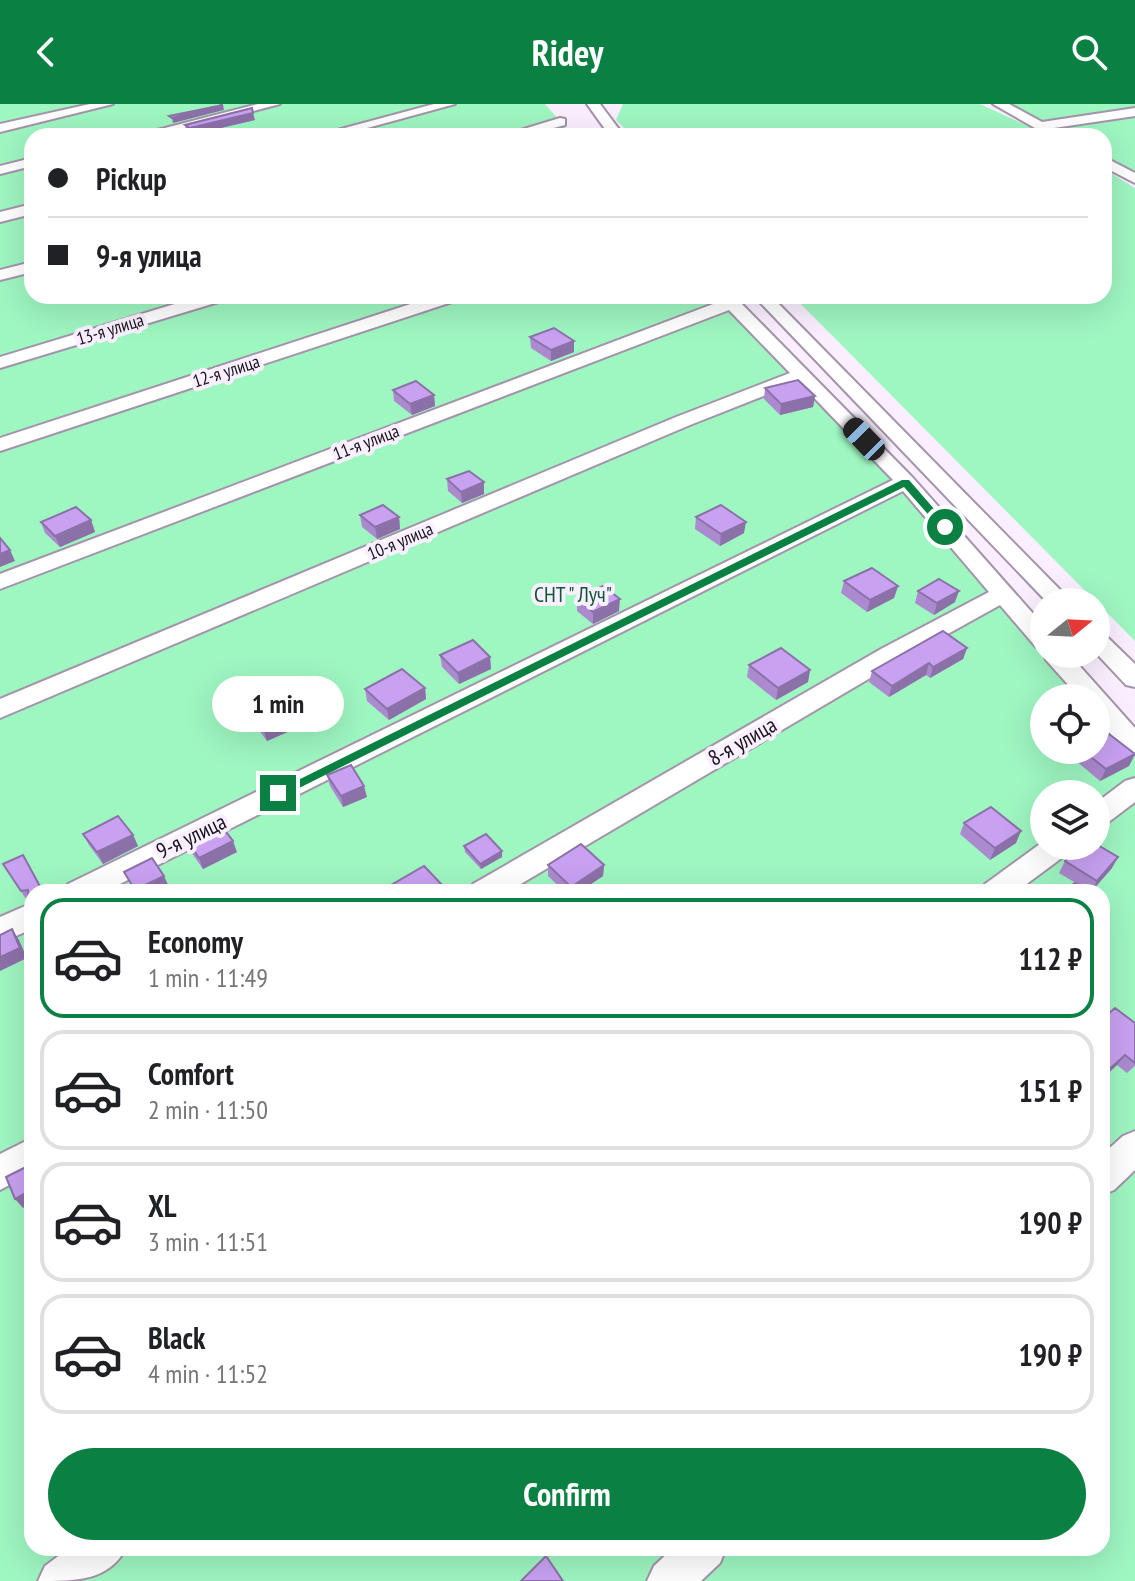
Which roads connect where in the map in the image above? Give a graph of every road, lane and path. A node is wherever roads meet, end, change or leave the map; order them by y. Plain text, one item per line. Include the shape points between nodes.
1 (107, 104) edge
2 (274, 104) edge
3 (449, 104) edge
4 (593, 104) edge
5 (999, 104) edge
6 (1135, 112) edge
7 (1039, 126) junction
8 (0, 128) edge
9 (174, 128) edge
10 (354, 128) edge
11 (529, 128) edge
12 (565, 128) edge
13 (611, 128) edge
14 (1043, 128) edge
15 (1120, 156) dead end
16 (1112, 158) edge
17 (24, 164) edge
18 (1112, 165) edge
19 (0, 170) edge
20 (1135, 179) edge
21 (24, 211) edge
22 (0, 217) edge
23 (24, 269) edge
24 (0, 275) edge
25 (193, 304) edge
26 (428, 304) edge
27 (718, 304) edge
28 (732, 304) edge
29 (770, 304) edge
30 (0, 363) edge
31 (801, 375) junction
32 (0, 445) edge
33 (906, 482) junction
34 (0, 582) edge
35 (1046, 588) edge
36 (1003, 594) junction
37 (1030, 625) edge
38 (1110, 653) edge
39 (1067, 668) edge
40 (1135, 679) edge
41 (1082, 684) edge
42 (0, 709) edge
43 (1110, 716) edge
44 (1135, 745) edge
45 (1135, 788) edge
46 (1110, 807) edge
47 (1038, 860) edge
48 (94, 884) edge
49 (497, 884) edge
50 (1006, 884) edge
51 (24, 919) edge
52 (0, 931) edge
53 (1135, 1147) edge
54 (24, 1159) edge
55 (1110, 1170) edge
56 (0, 1173) edge
57 (94, 1556) edge
58 (696, 1556) edge
59 (60, 1581) edge
60 (669, 1581) edge

1 - 8 street
2 - 9 street
3 - 10 street
4 - 13 street
5 - 7 street
6 - 7 street
7 - 14 street
11 - 12 street via 555,118
15 - 16 street
17 - 19 street
18 - 20 street
21 - 22 street
23 - 24 street
25 - 30 street, 13-я улица
26 - 32 street, 12-я улица
27 - 34 street, 11-я улица
28 - 31 street
29 - 35 street
31 - 33 street
31 - 42 street, 10-я улица
33 - 36 street
33 - 48 street, 9-я улица
36 - 37 street
36 - 49 street, 8-я улица
38 - 40 street
39 - 41 street
43 - 44 street
45 - 46 street
47 - 50 street
51 - 52 street
53 - 55 street
54 - 56 street
57 - 59 street
58 - 60 street

